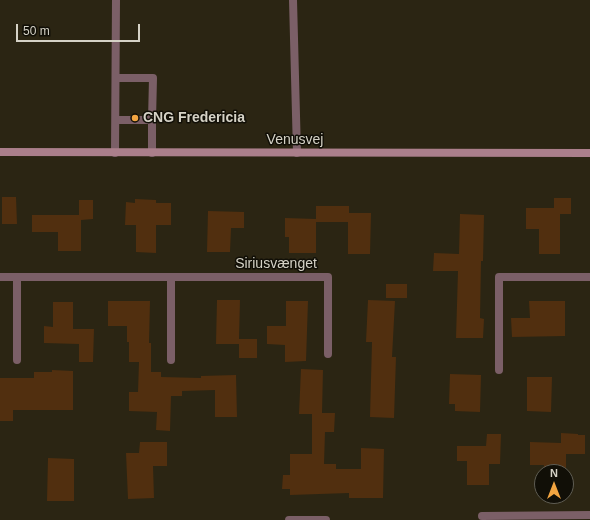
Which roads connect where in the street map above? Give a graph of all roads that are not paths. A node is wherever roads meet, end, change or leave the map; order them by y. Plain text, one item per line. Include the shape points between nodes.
1 (116, 0) edge
2 (293, 0) edge
3 (116, 78) junction
4 (116, 120) junction
5 (152, 120) junction
6 (0, 152) edge
7 (116, 153) junction
8 (152, 153) junction
9 (296, 153) junction
10 (590, 153) edge
11 (0, 277) edge
12 (17, 277) junction
13 (171, 277) junction
14 (590, 277) edge
15 (328, 354) dead end
16 (17, 360) dead end
17 (171, 360) dead end
18 (499, 370) dead end
19 (590, 515) edge
20 (482, 516) dead end
21 (289, 520) edge
22 (326, 520) edge

1 - 3 street
2 - 9 street
3 - 4 street
3 - 5 street via 153,78
4 - 5 street
4 - 7 street
5 - 8 street
6 - 7 street, Venusvej
7 - 8 street, Venusvej
8 - 9 street, Venusvej
9 - 10 street, Venusvej
11 - 12 street, Siriusvænget
12 - 13 street, Siriusvænget
12 - 16 street
13 - 15 street, Siriusvænget via 328,277
13 - 17 street
14 - 18 street via 499,277
19 - 20 street
21 - 22 street

